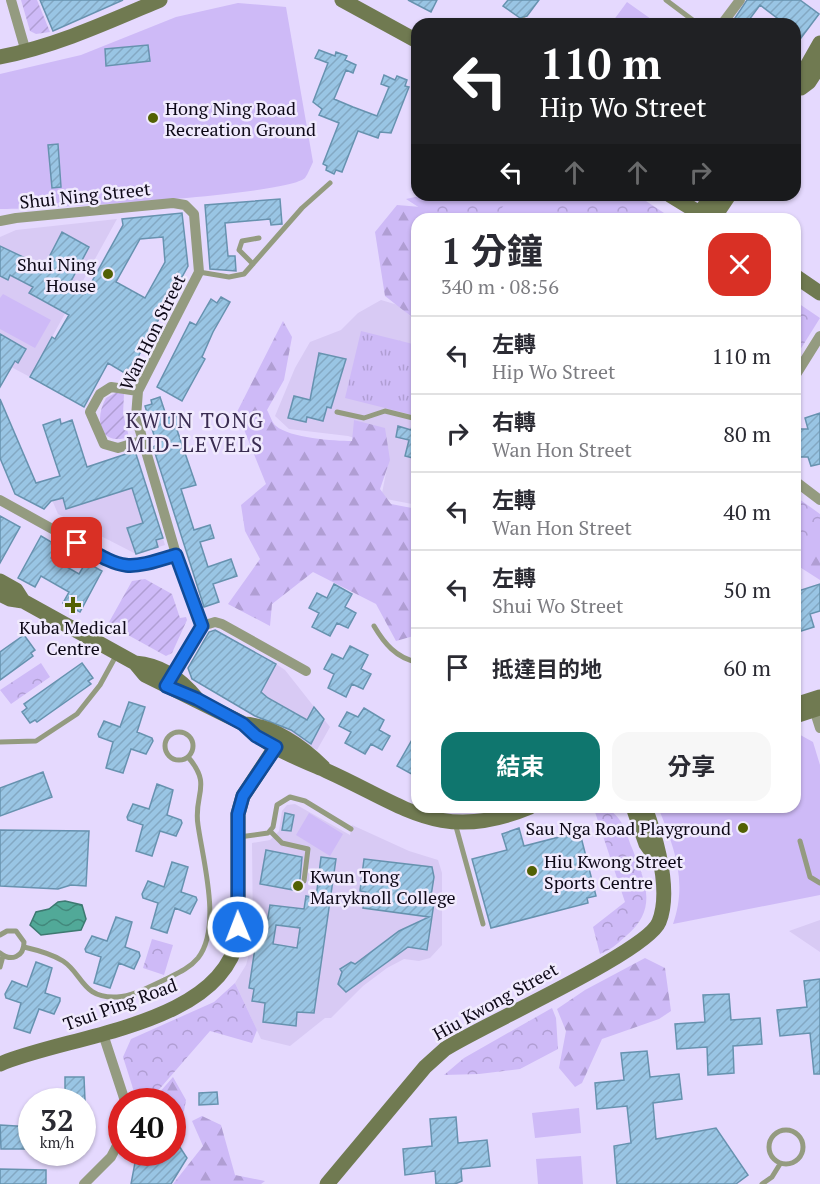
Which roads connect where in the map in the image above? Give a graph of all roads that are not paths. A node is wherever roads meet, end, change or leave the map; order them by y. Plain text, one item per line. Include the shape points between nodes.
1 (11, 0) edge
2 (160, 0) edge
3 (342, 0) edge
4 (666, 0) edge
5 (740, 0) edge
6 (372, 6) edge
7 (690, 18) edge
8 (726, 18) edge
9 (411, 36) edge
10 (820, 43) edge
11 (26, 52) junction
12 (0, 57) edge
13 (820, 65) edge
14 (801, 76) edge
15 (801, 88) edge
16 (330, 183) dead end
17 (680, 201) edge
18 (723, 201) edge
19 (173, 203) joint
20 (700, 213) edge
21 (711, 213) edge
22 (0, 222) edge
23 (259, 238) dead end
24 (253, 264) junction
25 (199, 272) junction
26 (801, 280) edge
27 (820, 292) edge
28 (820, 336) edge
29 (801, 366) edge
30 (138, 391) junction
31 (337, 412) dead end
32 (411, 418) edge
33 (141, 441) junction
34 (801, 486) edge
35 (0, 500) edge
36 (820, 500) edge
37 (176, 555) junction
38 (0, 581) edge
39 (0, 594) edge
40 (22, 601) junction
41 (202, 626) junction
42 (374, 626) dead end
43 (117, 654) junction
44 (411, 660) edge
45 (306, 671) dead end
46 (169, 681) junction
47 (816, 704) edge
48 (801, 705) edge
49 (801, 713) edge
50 (820, 728) edge
51 (0, 742) edge
52 (279, 742) junction
53 (188, 757) junction
54 (411, 813) edge
55 (412, 813) edge
56 (514, 813) edge
57 (635, 813) edge
58 (647, 813) edge
59 (455, 823) junction
60 (351, 829) dead end
61 (270, 831) junction
62 (237, 837) junction
63 (800, 841) dead end
64 (658, 861) junction
65 (304, 880) dead end
66 (820, 883) edge
67 (483, 924) dead end
68 (0, 935) edge
69 (24, 947) junction
70 (2, 955) edge
71 (0, 967) edge
72 (103, 1034) junction
73 (0, 1052) edge
74 (22, 1055) junction
75 (0, 1064) edge
76 (121, 1088) edge
77 (108, 1160) edge
78 (780, 1164) junction
79 (84, 1184) edge
80 (327, 1184) edge
81 (762, 1184) edge

1 - 11 street
2 - 11 main road
3 - 6 main road
4 - 7 lane
5 - 8 street
6 - 9 main road
10 - 14 main road
11 - 12 main road
13 - 15 main road
16 - 24 lane via 302,208
17 - 20 main road
18 - 21 main road
19 - 22 street, Shui Ning Street
19 - 25 street, Wan Hon Street via 185,205 194,214
23 - 24 lane via 242,241 239,250
24 - 25 lane via 237,277
25 - 30 street, Wan Hon Street
26 - 27 main road
28 - 29 street
30 - 33 street, Wan Hon Street via 136,417
30 - 33 street via 111,387 100,393 90,412 104,444 118,448
31 - 32 lane via 364,418 385,411
33 - 37 street, Wan Hon Street
34 - 36 street
35 - 37 street via 123,566 135,567
37 - 41 street, Wan Hon Street
38 - 40 main road via 16,590
39 - 40 main road
40 - 43 main road
41 - 45 street via 222,624
41 - 46 street
42 - 44 lane via 390,648
43 - 46 main road via 135,663 145,675
43 - 51 lane via 100,685 77,714 36,741
46 - 52 main road via 243,724 256,736
47 - 48 main road
47 - 49 main road
47 - 50 street
52 - 54 main road
52 - 62 main road, Tsui Ping Road via 243,796
53 - 53 lane via 176,760 169,755 165,743 171,735 180,732 189,736 193,744
53 - 69 lane via 203,782 197,823 208,897 208,937 197,960 182,972 136,993 111,997 86,988 64,961
55 - 59 main road
56 - 59 main road via 495,820
57 - 64 main road, Hiu Kwong Street via 646,844
58 - 64 main road, Hiu Kwong Street via 657,841
59 - 67 lane
60 - 61 lane via 305,801 290,797 277,805
61 - 62 lane via 261,836
61 - 65 lane via 282,843 308,849
62 - 72 main road, Tsui Ping Road via 238,937 223,972 202,992 177,1006
63 - 66 lane via 810,877
64 - 80 main road, Hiu Kwong Street via 665,886 664,900 658,924 649,936 614,959 445,1049 425,1067
68 - 69 lane via 16,931 23,938
69 - 70 lane via 16,957
70 - 71 lane
72 - 74 main road, Tsui Ping Road
72 - 76 street
73 - 74 main road, Tsui Ping Road
74 - 75 main road, Tsui Ping Road
77 - 79 street
78 - 78 lane via 769,1152 770,1141 778,1132 789,1131 799,1137 802,1153 795,1161
78 - 81 lane

